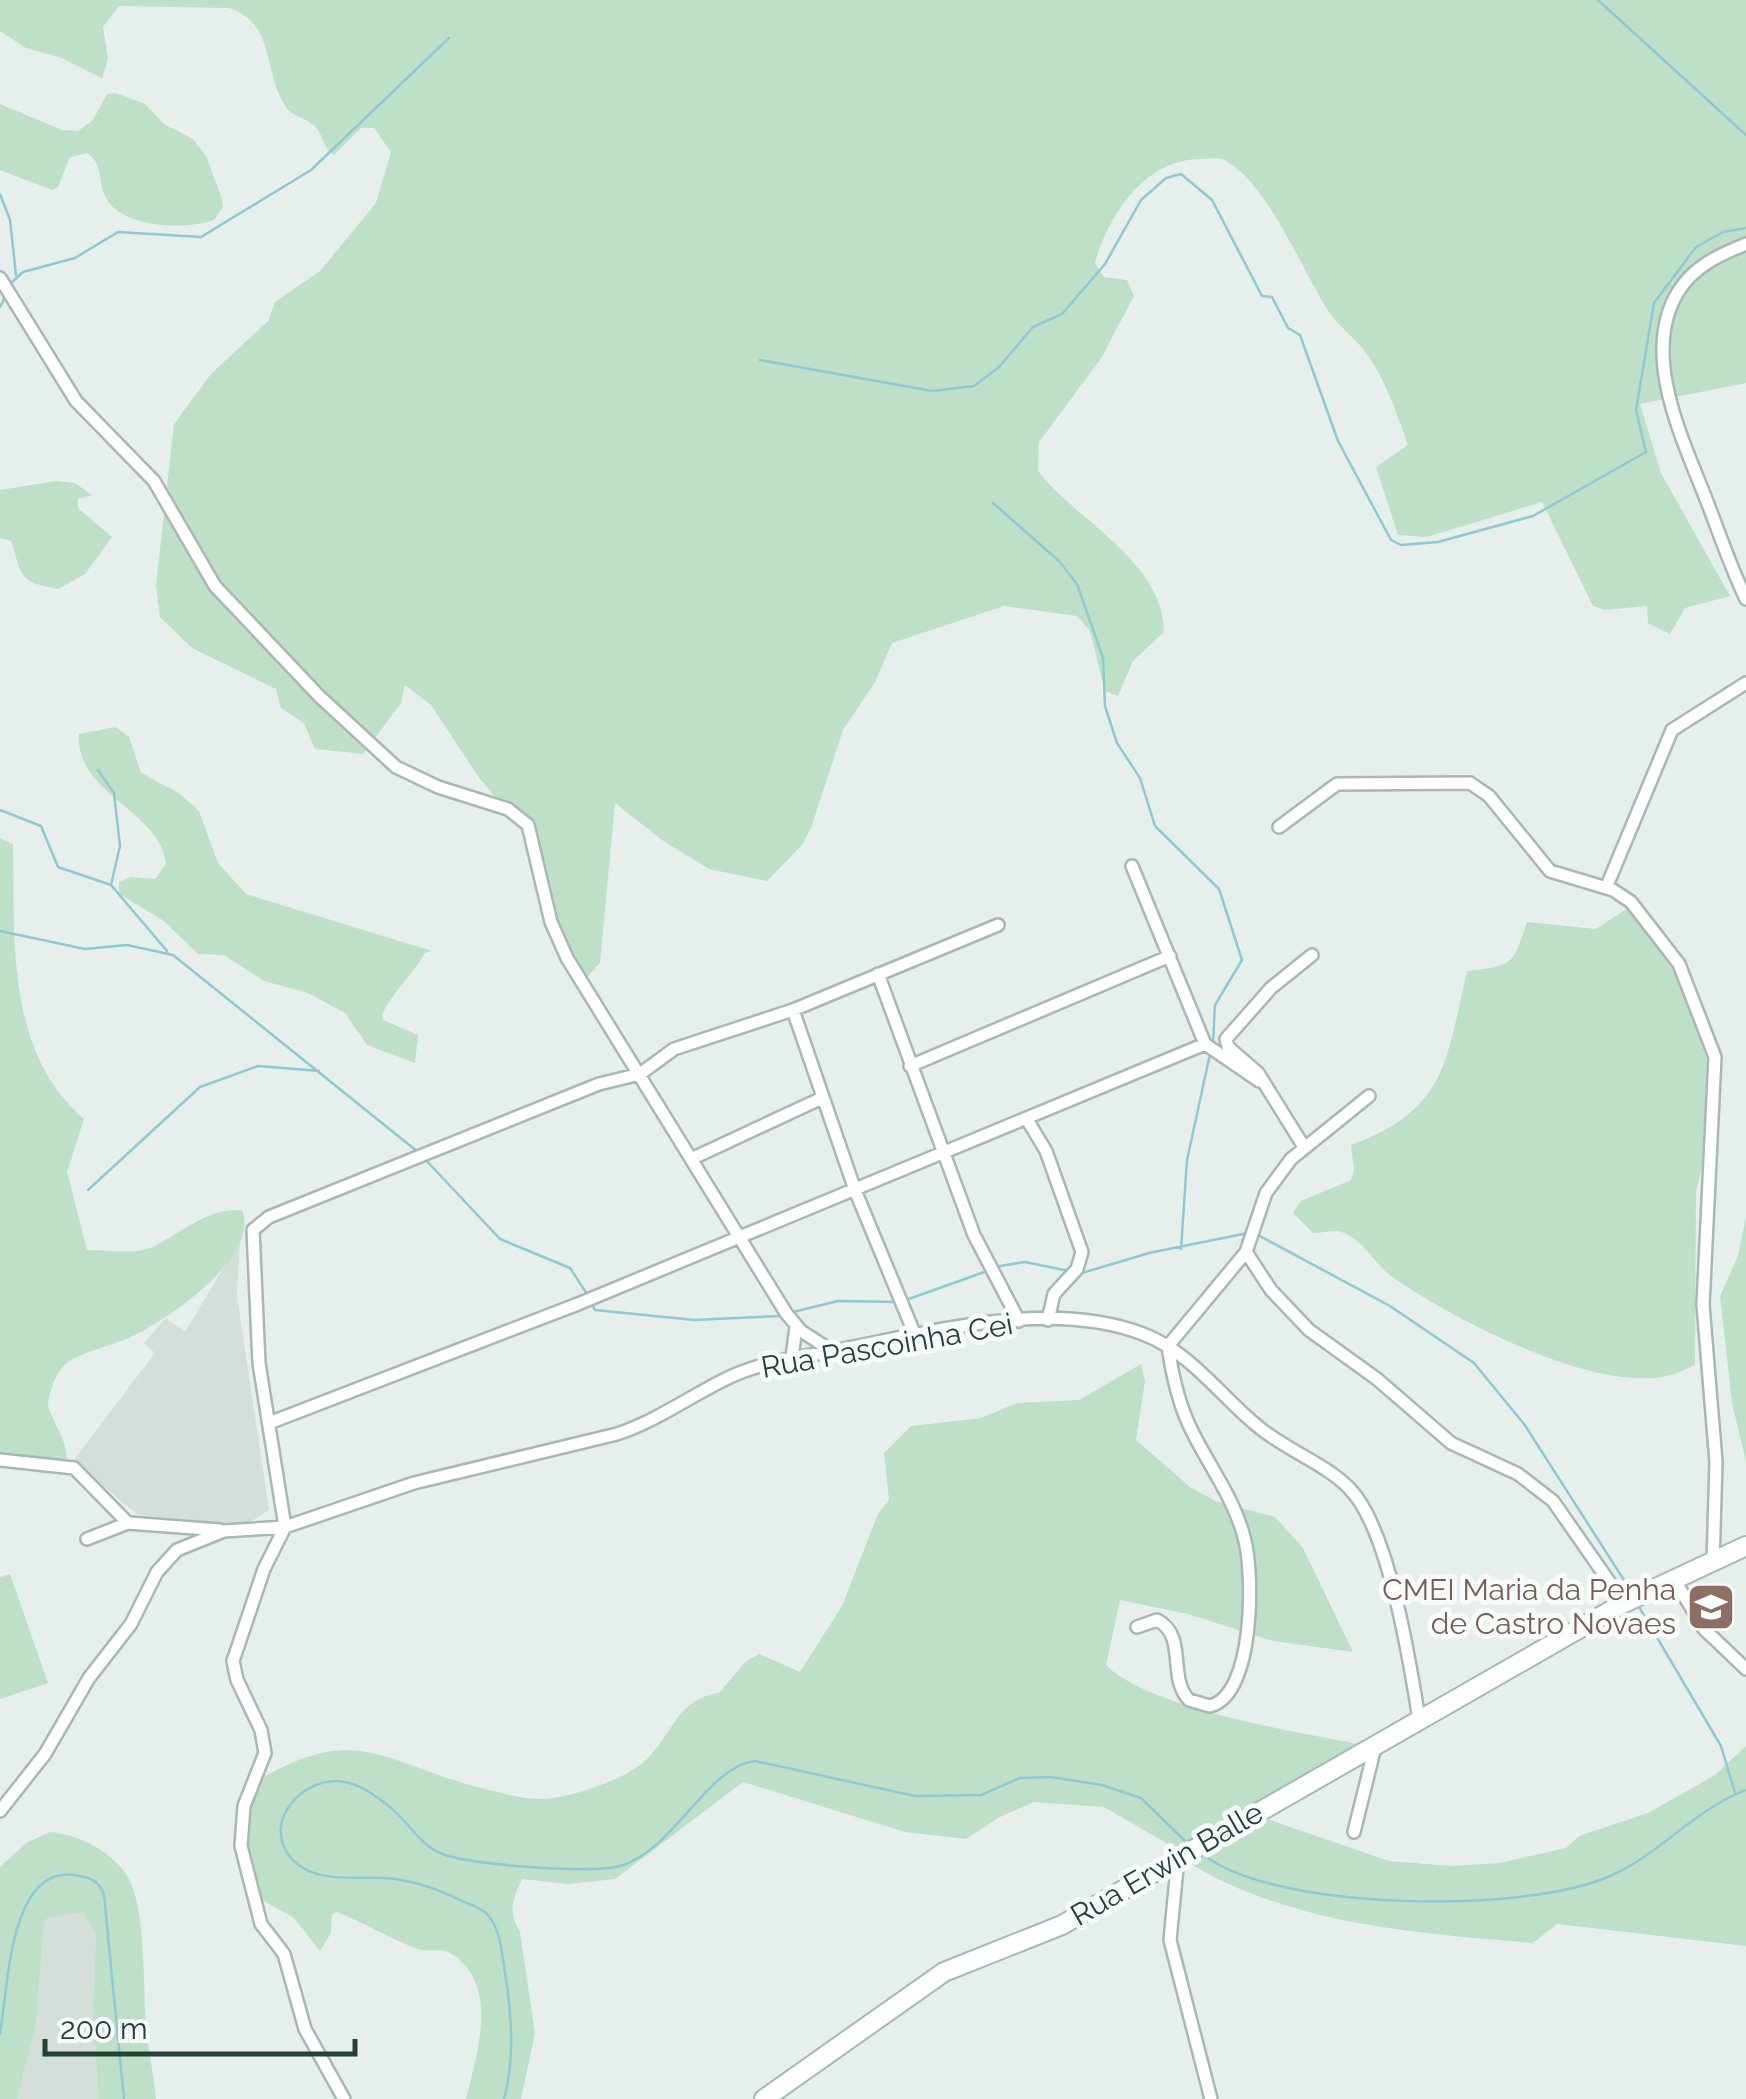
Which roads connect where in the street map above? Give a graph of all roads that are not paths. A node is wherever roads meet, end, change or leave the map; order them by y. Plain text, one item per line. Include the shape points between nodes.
1 (1746, 244) edge
2 (0, 278) edge
3 (1746, 599) edge
4 (1746, 682) edge
5 (1279, 828) dead end
6 (1132, 866) dead end
7 (1606, 888) junction
8 (998, 926) dead end
9 (1312, 955) dead end
10 (1170, 956) junction
11 (878, 974) junction
12 (792, 1010) junction
13 (1205, 1044) junction
14 (910, 1066) junction
15 (640, 1074) junction
16 (1267, 1086) junction
17 (1369, 1096) dead end
18 (822, 1098) junction
19 (1028, 1121) junction
20 (1304, 1147) junction
21 (942, 1155) junction
22 (691, 1159) junction
23 (855, 1190) junction
24 (741, 1238) junction
25 (1246, 1252) junction
26 (1048, 1320) junction
27 (1018, 1321) junction
28 (796, 1326) junction
29 (915, 1335) junction
30 (1168, 1346) junction
31 (832, 1352) junction
32 (792, 1358) junction
33 (268, 1423) junction
34 (0, 1460) edge
35 (128, 1523) junction
36 (285, 1528) junction
37 (224, 1531) junction
38 (87, 1538) dead end
39 (1746, 1546) edge
40 (1713, 1562) junction
41 (1674, 1579) junction
42 (1624, 1603) junction
43 (1138, 1626) dead end
44 (1746, 1670) edge
45 (1419, 1719) junction
46 (1376, 1743) junction
47 (0, 1811) edge
48 (1354, 1832) dead end
49 (1178, 1858) junction
50 (344, 2099) edge
51 (764, 2099) edge
52 (1210, 2099) edge

1 - 3 street via 1696,270 1676,294 1664,368 1672,414
2 - 15 street via 76,401 154,481 215,586 319,696 396,767 508,809 528,825 550,922
4 - 7 street via 1672,730
5 - 7 street via 1338,784 1470,783 1489,796 1550,870
6 - 10 street
7 - 40 street via 1631,902 1679,964 1715,1057 1703,1305 1716,1462
8 - 11 street
9 - 16 street via 1271,988 1226,1039
10 - 13 street
10 - 14 street
11 - 12 street
11 - 14 street
12 - 15 street via 674,1049
12 - 18 street
13 - 16 street
13 - 19 street
14 - 21 street
15 - 22 street
15 - 33 street via 600,1084 262,1221 250,1245
16 - 20 street
17 - 20 street
18 - 22 street
18 - 23 street
19 - 21 street
19 - 26 street via 1046,1151 1082,1252 1054,1294
20 - 25 street via 1266,1194
21 - 23 street
21 - 27 street
22 - 24 street
23 - 24 street
23 - 29 street
24 - 28 street
24 - 33 street
25 - 30 street
25 - 42 street via 1290,1312 1420,1420 1553,1500
26 - 27 street, Rua Pascoinha Cei
26 - 30 street, Rua Pascoinha Cei via 1108,1324
27 - 29 street, Rua Pascoinha Cei
28 - 31 street
28 - 32 street
29 - 31 street, Rua Pascoinha Cei
30 - 43 street via 1183,1410 1237,1517 1248,1554 1244,1650 1227,1696 1210,1706 1189,1700 1178,1684 1169,1629 1157,1620
30 - 45 street, Rua Pascoinha Cei via 1269,1437 1357,1497 1399,1608
31 - 32 street, Rua Pascoinha Cei
32 - 36 street, Rua Pascoinha Cei via 732,1376 617,1434 414,1483
33 - 36 street
34 - 35 street via 74,1468
35 - 37 street
35 - 38 street
36 - 37 street, Rua Pascoinha Cei
36 - 50 street via 233,1662 265,1753 244,1806 241,1846 261,1924 284,1954 305,2029
37 - 47 street, Rua Pascoinha Cei via 170,1555 45,1754
39 - 40 street, Rua Erwin Balle
40 - 41 street, Rua Erwin Balle
41 - 42 street, Rua Erwin Balle
41 - 44 street via 1704,1629
42 - 45 street, Rua Erwin Balle
45 - 46 street, Rua Erwin Balle
46 - 48 street
46 - 49 street, Rua Erwin Balle
49 - 51 street, Rua Erwin Balle via 1062,1925 919,1986
49 - 52 street via 1170,1940

